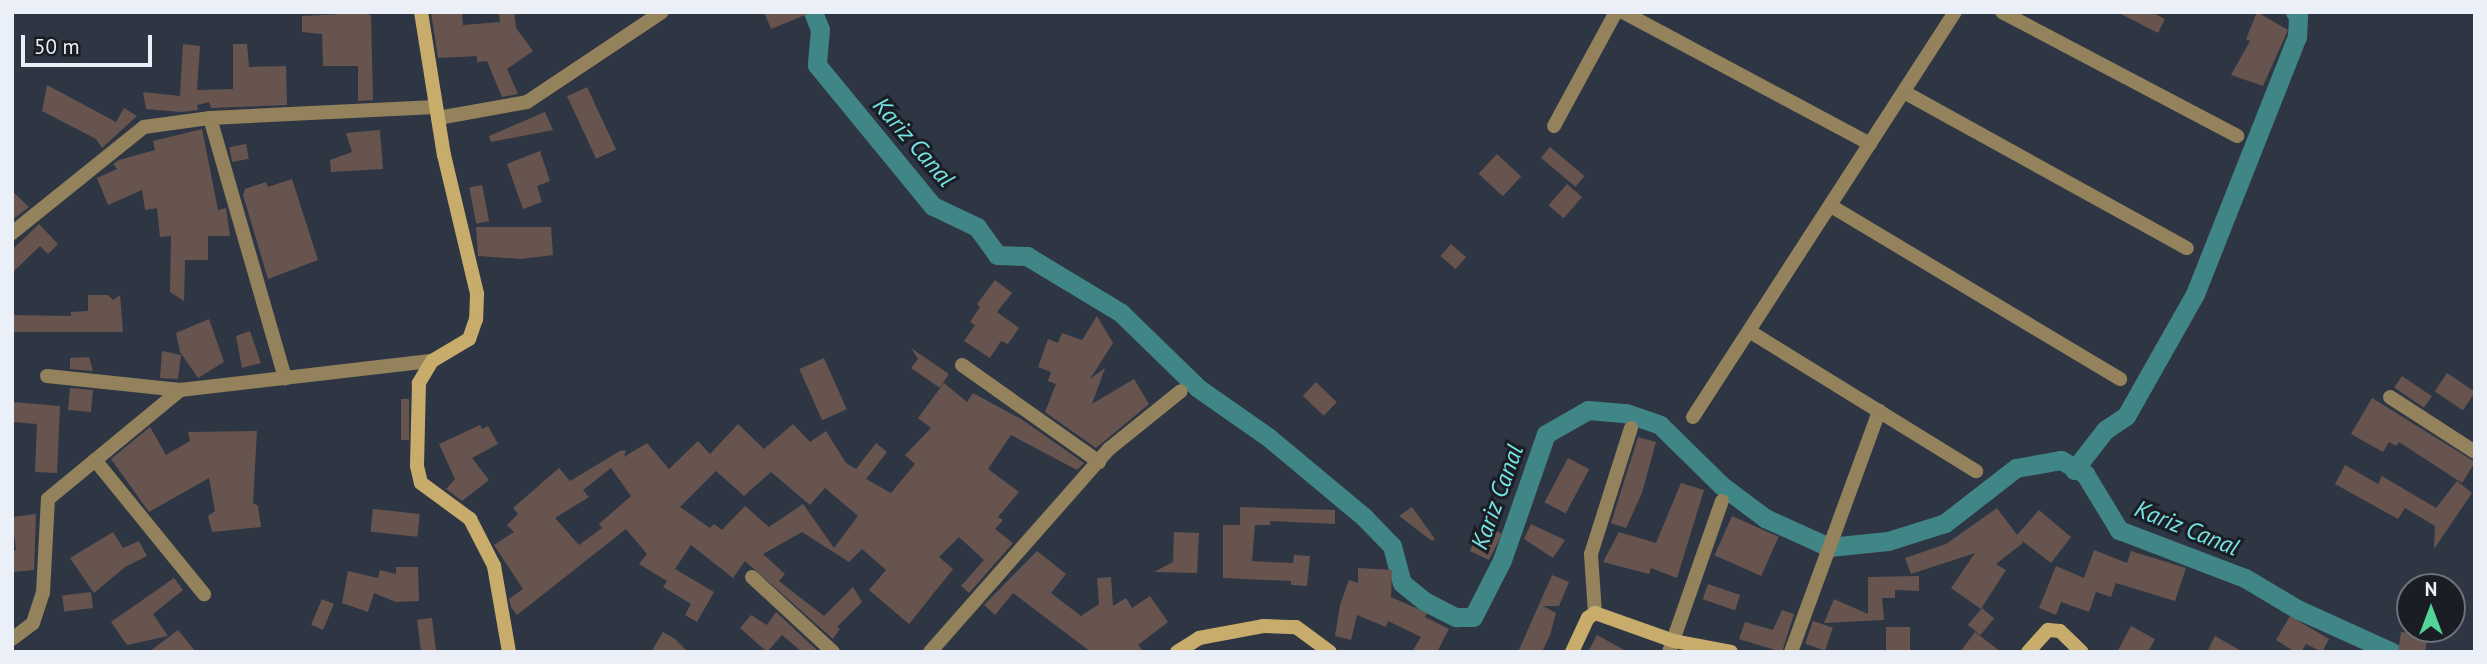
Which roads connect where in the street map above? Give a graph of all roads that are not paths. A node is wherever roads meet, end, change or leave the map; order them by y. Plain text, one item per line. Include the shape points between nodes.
1 (421, 12) edge
2 (662, 12) edge
3 (1616, 12) edge
4 (1623, 12) edge
5 (1954, 12) edge
6 (2002, 12) edge
7 (1904, 92) junction
8 (437, 112) junction
9 (210, 118) junction
10 (1554, 126) dead end
11 (2237, 136) dead end
12 (1870, 144) junction
13 (1830, 206) junction
14 (12, 233) edge
15 (2187, 248) dead end
16 (1749, 331) junction
17 (432, 361) junction
18 (962, 365) dead end
19 (47, 376) dead end
20 (285, 378) junction
21 (2120, 379) dead end
22 (180, 390) junction
23 (1181, 391) dead end
24 (2390, 397) dead end
25 (1879, 411) junction
26 (1693, 417) dead end
27 (1631, 428) dead end
28 (2475, 452) edge
29 (95, 460) junction
30 (1099, 462) junction
31 (1976, 471) dead end
32 (1723, 501) dead end
33 (752, 577) dead end
34 (204, 594) dead end
35 (1595, 613) junction
36 (12, 639) edge
37 (1671, 647) edge
38 (509, 652) edge
39 (833, 652) edge
40 (930, 652) edge
41 (1177, 652) edge
42 (1330, 652) edge
43 (1572, 652) edge
44 (1731, 652) edge
45 (1791, 652) edge
46 (2028, 652) edge
47 (2082, 652) edge

1 - 8 street
2 - 8 street via 527,102
3 - 10 street
4 - 12 street
5 - 7 street
6 - 11 street
7 - 12 street
7 - 15 street
8 - 9 street
8 - 17 street via 477,294 469,340
9 - 14 street via 145,127
9 - 20 street
12 - 13 street
13 - 16 street
13 - 21 street
16 - 25 street
16 - 26 street
17 - 20 street
17 - 38 street via 419,383 421,483 470,519 494,566
18 - 30 street
19 - 22 street
20 - 22 street
22 - 29 street
23 - 30 street
24 - 28 street
25 - 31 street
25 - 45 street
27 - 35 street via 1591,554
29 - 34 street
29 - 36 street via 48,499 43,593 33,623
30 - 40 street
32 - 37 street
33 - 39 street
35 - 37 street
35 - 43 street
37 - 44 street
41 - 42 street via 1199,638 1263,626 1296,627
46 - 47 street via 2048,630 2060,631

